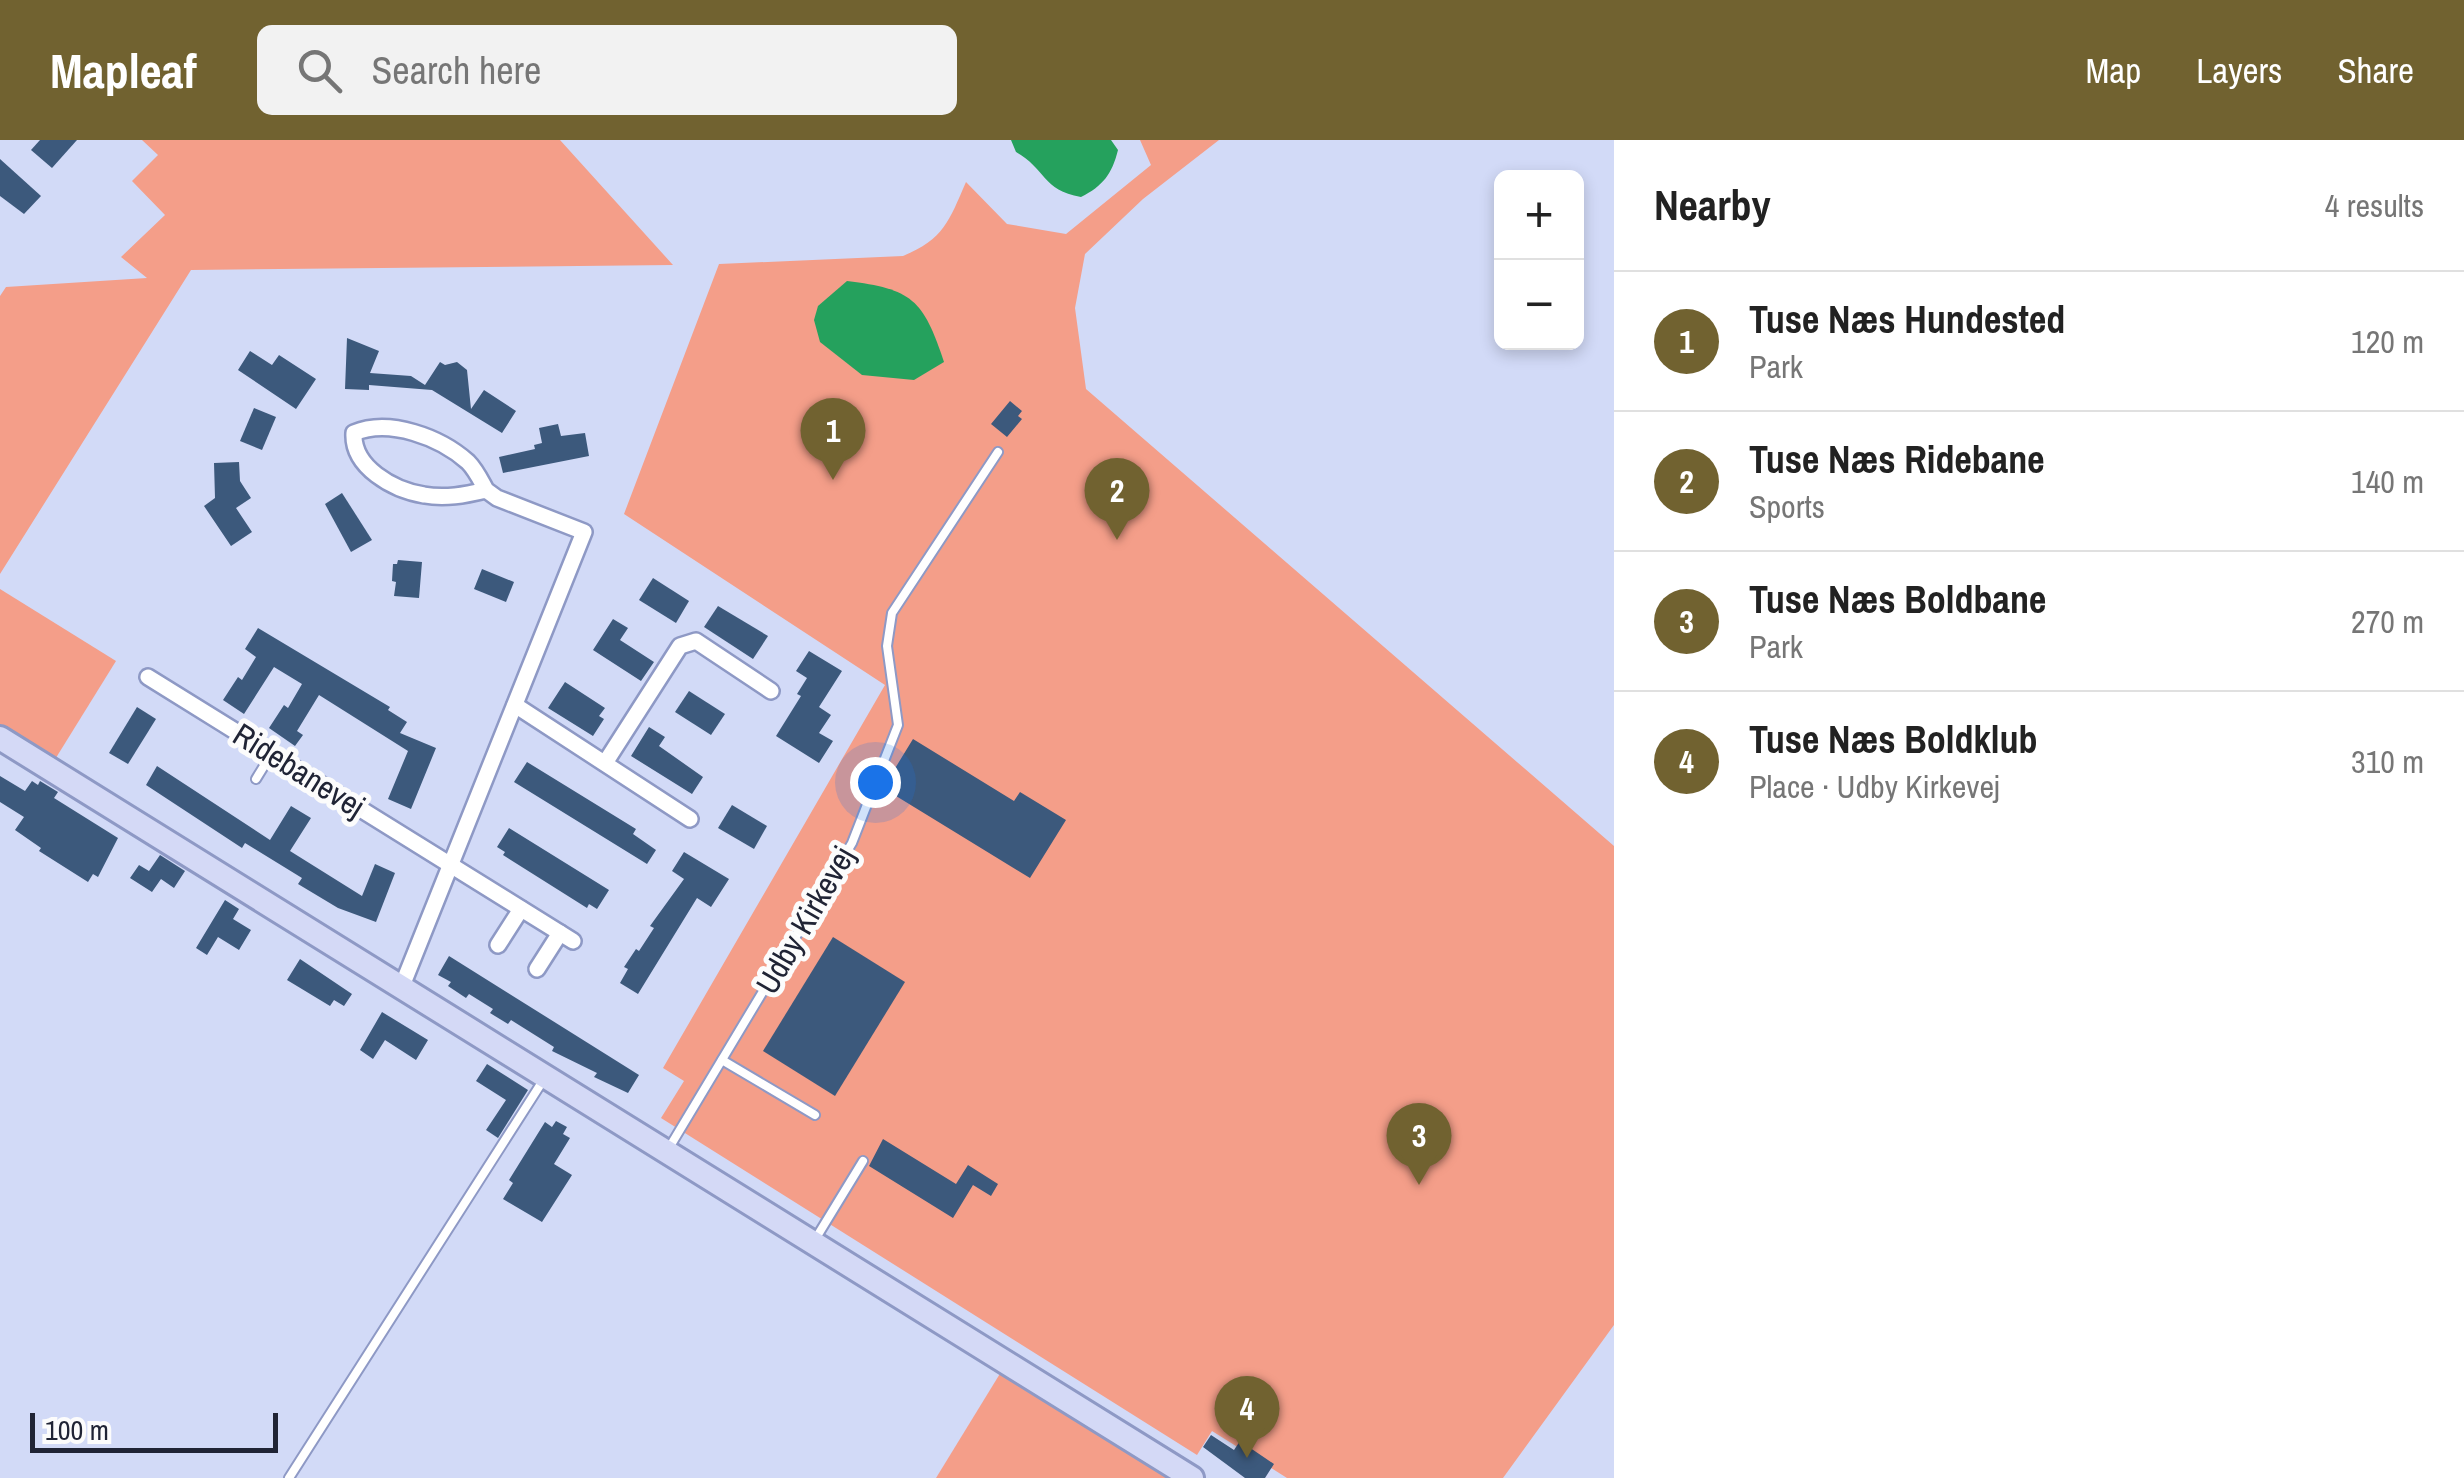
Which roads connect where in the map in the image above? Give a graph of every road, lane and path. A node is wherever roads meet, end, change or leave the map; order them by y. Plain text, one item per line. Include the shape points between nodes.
1 (998, 452) dead end
2 (486, 490) junction
3 (148, 677) dead end
4 (771, 691) dead end
5 (515, 705) junction
6 (0, 738) edge
7 (272, 753) junction
8 (605, 762) junction
9 (256, 779) dead end
10 (690, 819) dead end
11 (449, 863) junction
12 (521, 908) junction
13 (498, 945) dead end
14 (537, 969) dead end
15 (402, 986) junction
16 (722, 1060) junction
17 (546, 1076) junction
18 (815, 1115) dead end
19 (667, 1152) junction
20 (863, 1161) dead end
21 (813, 1242) junction
22 (288, 1478) edge
23 (1192, 1478) edge

1 - 16 lane, Udby Kirkevej via 892,613 887,646 898,726 852,843
2 - 2 street via 422,495 395,485 356,456 354,433 382,426 422,436 468,462
2 - 5 street via 584,532
3 - 7 street, Ridebanevej
4 - 8 street via 696,642 680,646
5 - 8 street
5 - 11 street
6 - 15 street
7 - 9 lane
7 - 11 street, Ridebanevej
8 - 10 street
11 - 12 street, Ridebanevej
11 - 15 street
12 - 13 street
12 - 14 street, Ridebanevej via 566,937
15 - 17 street
16 - 18 lane
16 - 19 lane, Udby Kirkevej
17 - 19 street
17 - 22 lane
19 - 21 street
20 - 21 lane
21 - 23 street

